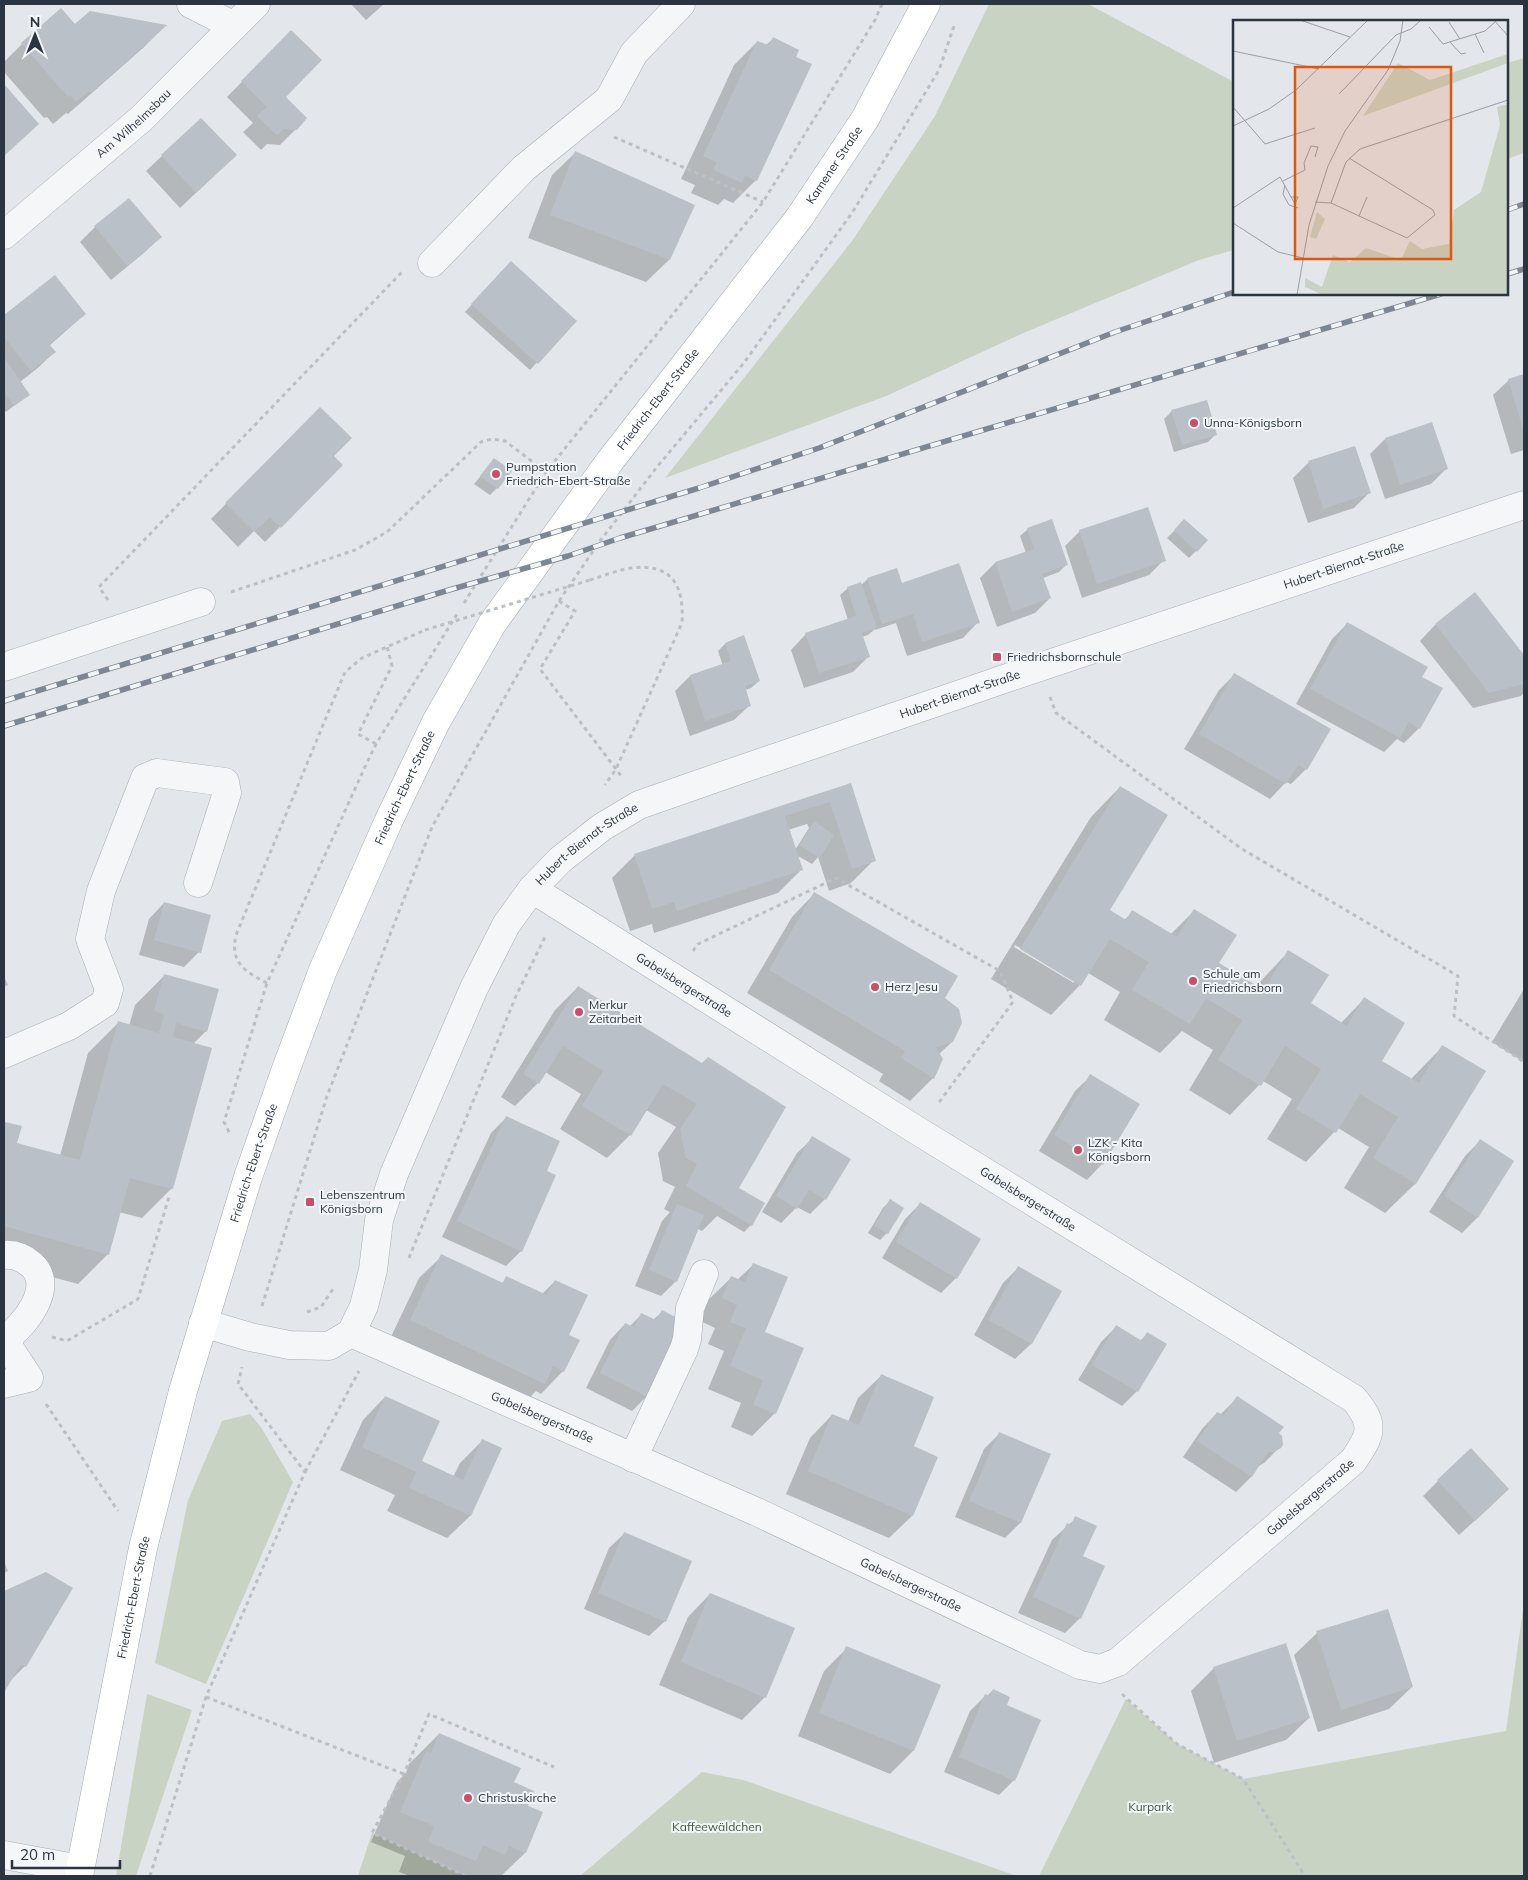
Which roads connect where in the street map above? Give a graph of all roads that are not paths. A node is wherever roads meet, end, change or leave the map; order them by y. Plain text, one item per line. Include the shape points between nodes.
1 (191, 4) edge
2 (256, 4) edge
3 (681, 4) edge
4 (926, 4) edge
5 (234, 26) junction
6 (4, 234) edge
7 (432, 263) road end
8 (724, 316) joint
9 (1524, 505) edge
10 (201, 602) road end
11 (4, 667) edge
12 (198, 883) dead end
13 (532, 889) junction
14 (4, 1054) edge
15 (4, 1255) edge
16 (704, 1274) dead end
17 (203, 1323) junction
18 (8, 1336) edge
19 (362, 1339) junction
20 (17, 1381) edge
21 (633, 1458) junction
22 (4, 1855) edge
23 (80, 1873) edge

1 - 5 street
2 - 5 street, Am Wilhelmsbau
3 - 7 street via 634,52 609,99 524,168
4 - 8 main road, Kamener Straße via 865,119 799,218
5 - 6 street, Am Wilhelmsbau via 141,119
8 - 17 main road, Friedrich-Ebert-Straße via 610,461 492,624 436,722 323,970 248,1177
9 - 13 street, Hubert-Biernat-Straße via 639,805 602,827 560,860
10 - 11 street
12 - 14 street via 227,793 225,782 157,773 145,778 101,891 90,939 109,988 105,1003 69,1026
13 - 19 street via 506,925 474,988 394,1174 379,1220 373,1270 364,1306
13 - 21 street, Gabelsbergerstraße via 1354,1399 1366,1414 1369,1428 1366,1442 1353,1461 1118,1662 1100,1669 1080,1665 757,1512
15 - 18 street via 18,1256 29,1262 42,1284 34,1306
16 - 21 street via 690,1308 684,1349
17 - 19 street via 289,1345 329,1346
17 - 23 main road, Friedrich-Ebert-Straße via 143,1548
18 - 20 street
19 - 21 street, Gabelsbergerstraße
22 - 23 street

